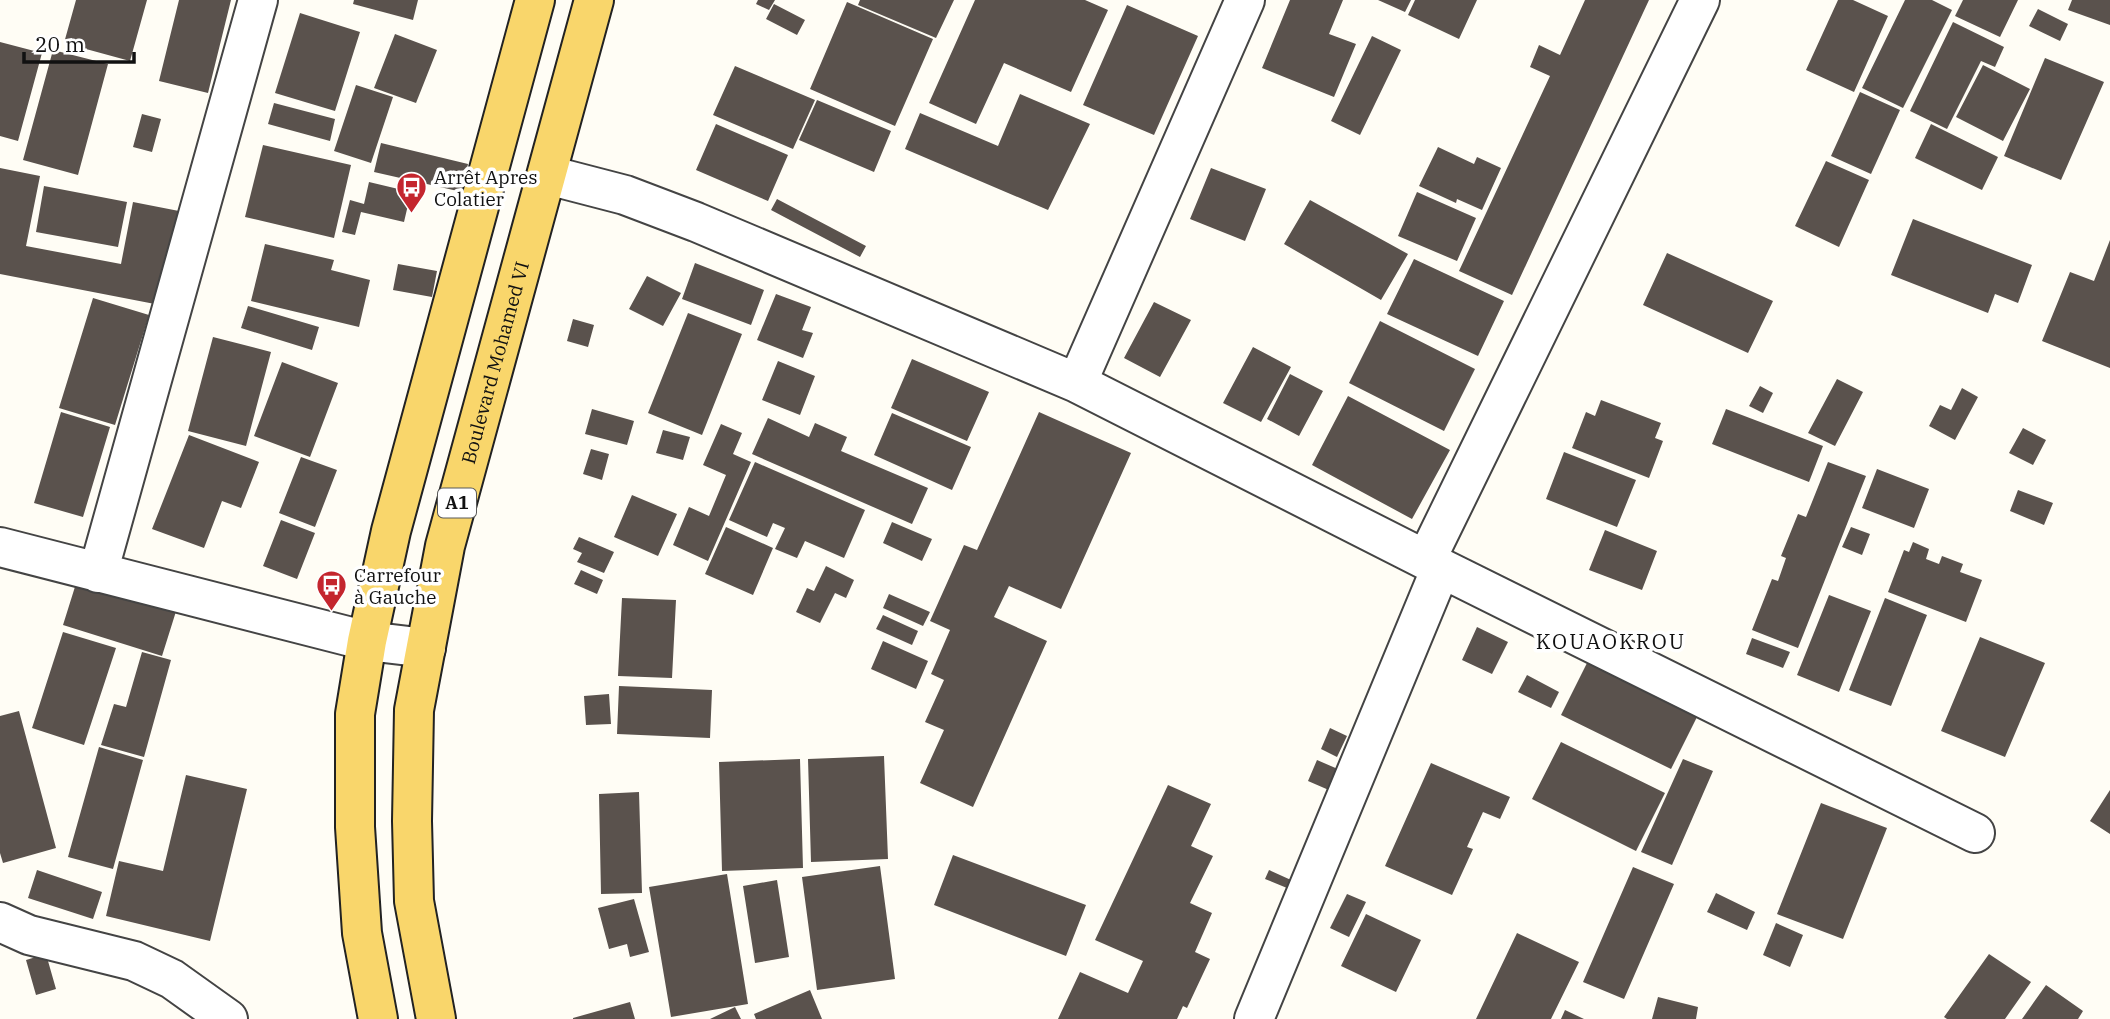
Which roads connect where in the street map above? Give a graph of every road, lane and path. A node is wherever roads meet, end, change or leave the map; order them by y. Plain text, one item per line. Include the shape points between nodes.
1 (258, 0) edge
2 (535, 0) edge
3 (594, 0) edge
4 (1245, 0) edge
5 (1700, 0) edge
6 (548, 175) junction
7 (1077, 383) junction
8 (0, 547) edge
9 (1433, 564) junction
10 (98, 573) junction
11 (367, 641) junction
12 (426, 648) junction
13 (1975, 833) dead end
14 (0, 922) edge
15 (228, 1019) edge
16 (378, 1019) edge
17 (436, 1019) edge
18 (1254, 1019) edge

1 - 10 street
2 - 11 main road via 391,531
3 - 6 main road, Boulevard Mohamed VI / A1
4 - 7 street
5 - 9 street
6 - 7 street via 625,195 696,222
6 - 12 main road, Boulevard Mohamed VI / A1 via 445,546
7 - 9 street
8 - 10 street
9 - 13 street
9 - 18 street
10 - 11 street
11 - 12 street
11 - 16 main road via 355,714 355,827 362,933
12 - 17 main road, Boulevard Mohamed VI / A1 via 414,710 414,901
14 - 15 street via 29,935 134,961 172,979

